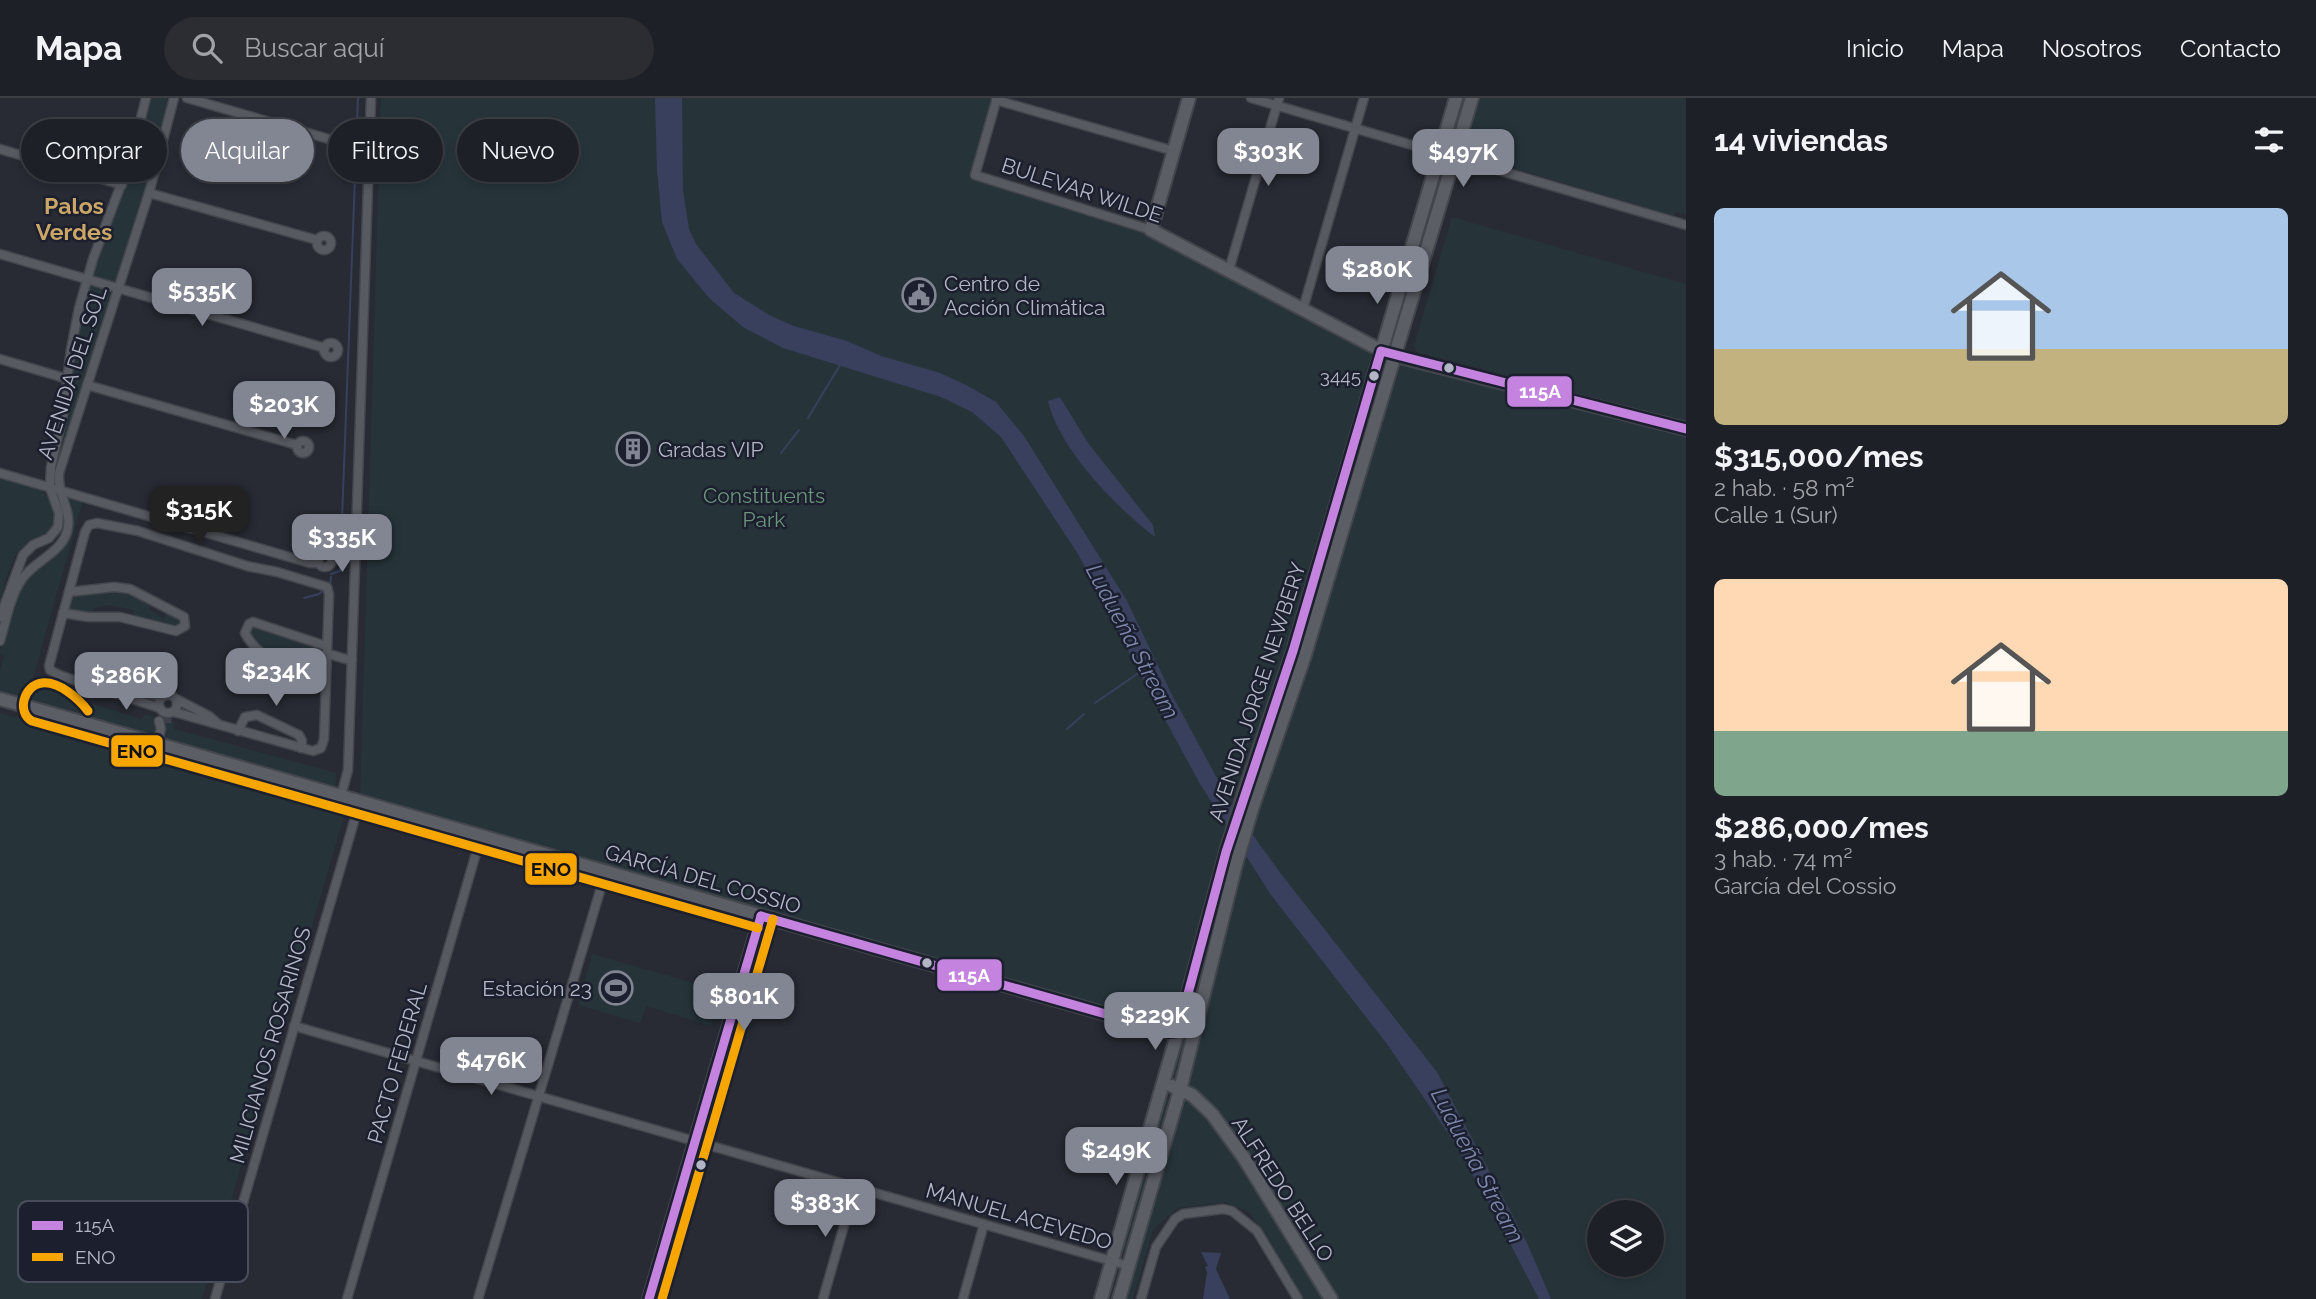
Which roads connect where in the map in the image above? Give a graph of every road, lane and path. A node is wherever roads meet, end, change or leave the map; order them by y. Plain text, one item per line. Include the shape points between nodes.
1 (146, 98) edge
2 (174, 98) edge
3 (187, 98) edge
4 (371, 98) edge
5 (1189, 98) edge
6 (1251, 98) edge
7 (1364, 98) edge
8 (1456, 98) edge
9 (1472, 98) edge
10 (997, 99) edge
11 (1277, 102) edge
12 (1355, 129) junction
13 (328, 139) edge
14 (0, 149) edge
15 (1174, 151) junction
16 (1440, 154) junction
17 (1455, 158) junction
18 (122, 185) junction
19 (149, 192) junction
20 (1686, 225) edge
21 (1151, 230) junction
22 (317, 240) dead end
23 (0, 254) edge
24 (1229, 270) junction
25 (87, 279) junction
26 (118, 288) junction
27 (1303, 309) junction
28 (325, 348) dead end
29 (1381, 351) junction
30 (1395, 355) junction
31 (0, 359) edge
32 (68, 379) junction
33 (87, 385) junction
34 (1686, 429) edge
35 (297, 445) dead end
36 (0, 473) edge
37 (55, 489) junction
38 (318, 563) dead end
39 (69, 592) junction
40 (63, 613) junction
41 (0, 617) edge
42 (0, 640) edge
43 (326, 650) junction
44 (347, 659) junction
45 (326, 664) junction
46 (325, 676) junction
47 (102, 688) junction
48 (164, 696) junction
49 (0, 699) edge
50 (176, 699) junction
51 (165, 717) junction
52 (219, 725) junction
53 (238, 731) junction
54 (157, 744) junction
55 (301, 748) junction
56 (341, 796) junction
57 (360, 802) junction
58 (481, 836) junction
59 (606, 871) junction
60 (761, 916) junction
61 (294, 1026) junction
62 (1178, 1031) junction
63 (1195, 1031) junction
64 (416, 1061) junction
65 (1163, 1083) junction
66 (1180, 1090) junction
67 (537, 1096) junction
68 (695, 1141) junction
69 (855, 1187) junction
70 (243, 1201) edge
71 (984, 1224) junction
72 (1112, 1261) junction
73 (1129, 1266) junction
74 (220, 1282) edge
75 (215, 1299) edge
76 (347, 1299) edge
77 (478, 1299) edge
78 (649, 1299) edge
79 (823, 1299) edge
80 (963, 1299) edge
81 (1101, 1299) edge
82 (1119, 1299) edge
83 (1141, 1299) edge
84 (1298, 1299) edge
85 (1331, 1299) edge

1 - 18 street, AVENIDA DEL SOL
2 - 19 street, AVENIDA DEL SOL
3 - 13 street
4 - 44 street
5 - 15 street
6 - 11 street
7 - 12 street
8 - 16 street, AVENIDA JORGE NEWBERY
9 - 17 street, AVENIDA JORGE NEWBERY
10 - 15 street
10 - 21 street, BULEVAR WILDE via 975,175
11 - 12 street
11 - 24 street
12 - 16 street
12 - 27 street
14 - 18 street
15 - 21 street
16 - 17 street
16 - 29 street, AVENIDA JORGE NEWBERY
17 - 20 street
17 - 30 street, AVENIDA JORGE NEWBERY
18 - 25 street, AVENIDA DEL SOL
19 - 22 street
19 - 26 street, AVENIDA DEL SOL
21 - 24 street, BULEVAR WILDE
23 - 25 street
24 - 27 street, BULEVAR WILDE
25 - 26 street
25 - 32 street, AVENIDA DEL SOL
26 - 28 street
26 - 33 street, AVENIDA DEL SOL
27 - 29 street, BULEVAR WILDE
29 - 30 street, BULEVAR WILDE
29 - 62 street, AVENIDA JORGE NEWBERY via 1293,650 1226,852
30 - 34 street, BULEVAR WILDE
30 - 63 street, AVENIDA JORGE NEWBERY via 1304,658 1252,809
31 - 32 street
32 - 37 street, AVENIDA DEL SOL via 51,467
33 - 35 street
33 - 37 street, AVENIDA DEL SOL
36 - 37 street
37 - 38 street
37 - 41 street, AVENIDA DEL SOL via 58,527 23,555
37 - 42 street, AVENIDA DEL SOL via 67,512 68,529 57,548 23,577
39 - 40 street
39 - 40 street via 130,589 184,617 184,626 176,631 120,617
39 - 43 street via 89,525 138,531 327,587
40 - 47 street via 50,670
43 - 44 street
43 - 45 street
43 - 46 street via 254,622 245,633 276,662
44 - 45 street
44 - 56 street via 348,770
45 - 46 street
46 - 55 street via 323,744 317,751
47 - 48 street
47 - 51 street
48 - 50 street
48 - 51 street via 159,703
49 - 54 street, GARCÍA DEL COSSIO
50 - 51 street via 177,705
50 - 52 street
51 - 52 street
51 - 54 street
52 - 53 street
53 - 55 street
53 - 55 street via 245,718 257,715 299,735
54 - 56 street, GARCÍA DEL COSSIO
56 - 57 street, GARCÍA DEL COSSIO
57 - 58 street, GARCÍA DEL COSSIO
57 - 61 street, MILICIANOS ROSARINOS
58 - 59 street, GARCÍA DEL COSSIO
58 - 64 street, PACTO FEDERAL
59 - 60 street, GARCÍA DEL COSSIO
59 - 67 street
60 - 62 street, GARCÍA DEL COSSIO
60 - 68 street
61 - 64 street, MANUEL ACEVEDO
61 - 70 street, MILICIANOS ROSARINOS
62 - 63 street, GARCÍA DEL COSSIO
62 - 65 street, AVENIDA JORGE NEWBERY
63 - 66 street, AVENIDA JORGE NEWBERY
64 - 67 street, MANUEL ACEVEDO
64 - 76 street, PACTO FEDERAL
65 - 66 street, ALFREDO BELLO
65 - 72 street, AVENIDA JORGE NEWBERY
66 - 73 street, AVENIDA JORGE NEWBERY
66 - 85 street, ALFREDO BELLO via 1212,1114 1236,1147
67 - 68 street, MANUEL ACEVEDO
67 - 77 street
68 - 69 street, MANUEL ACEVEDO
68 - 78 street
69 - 71 street, MANUEL ACEVEDO
69 - 79 street
71 - 72 street, MANUEL ACEVEDO
71 - 80 street
72 - 73 street, MANUEL ACEVEDO
72 - 81 street, AVENIDA JORGE NEWBERY
73 - 82 street, AVENIDA JORGE NEWBERY
74 - 75 street, MILICIANOS ROSARINOS
83 - 84 street via 1156,1247 1175,1219 1223,1209 1257,1231

